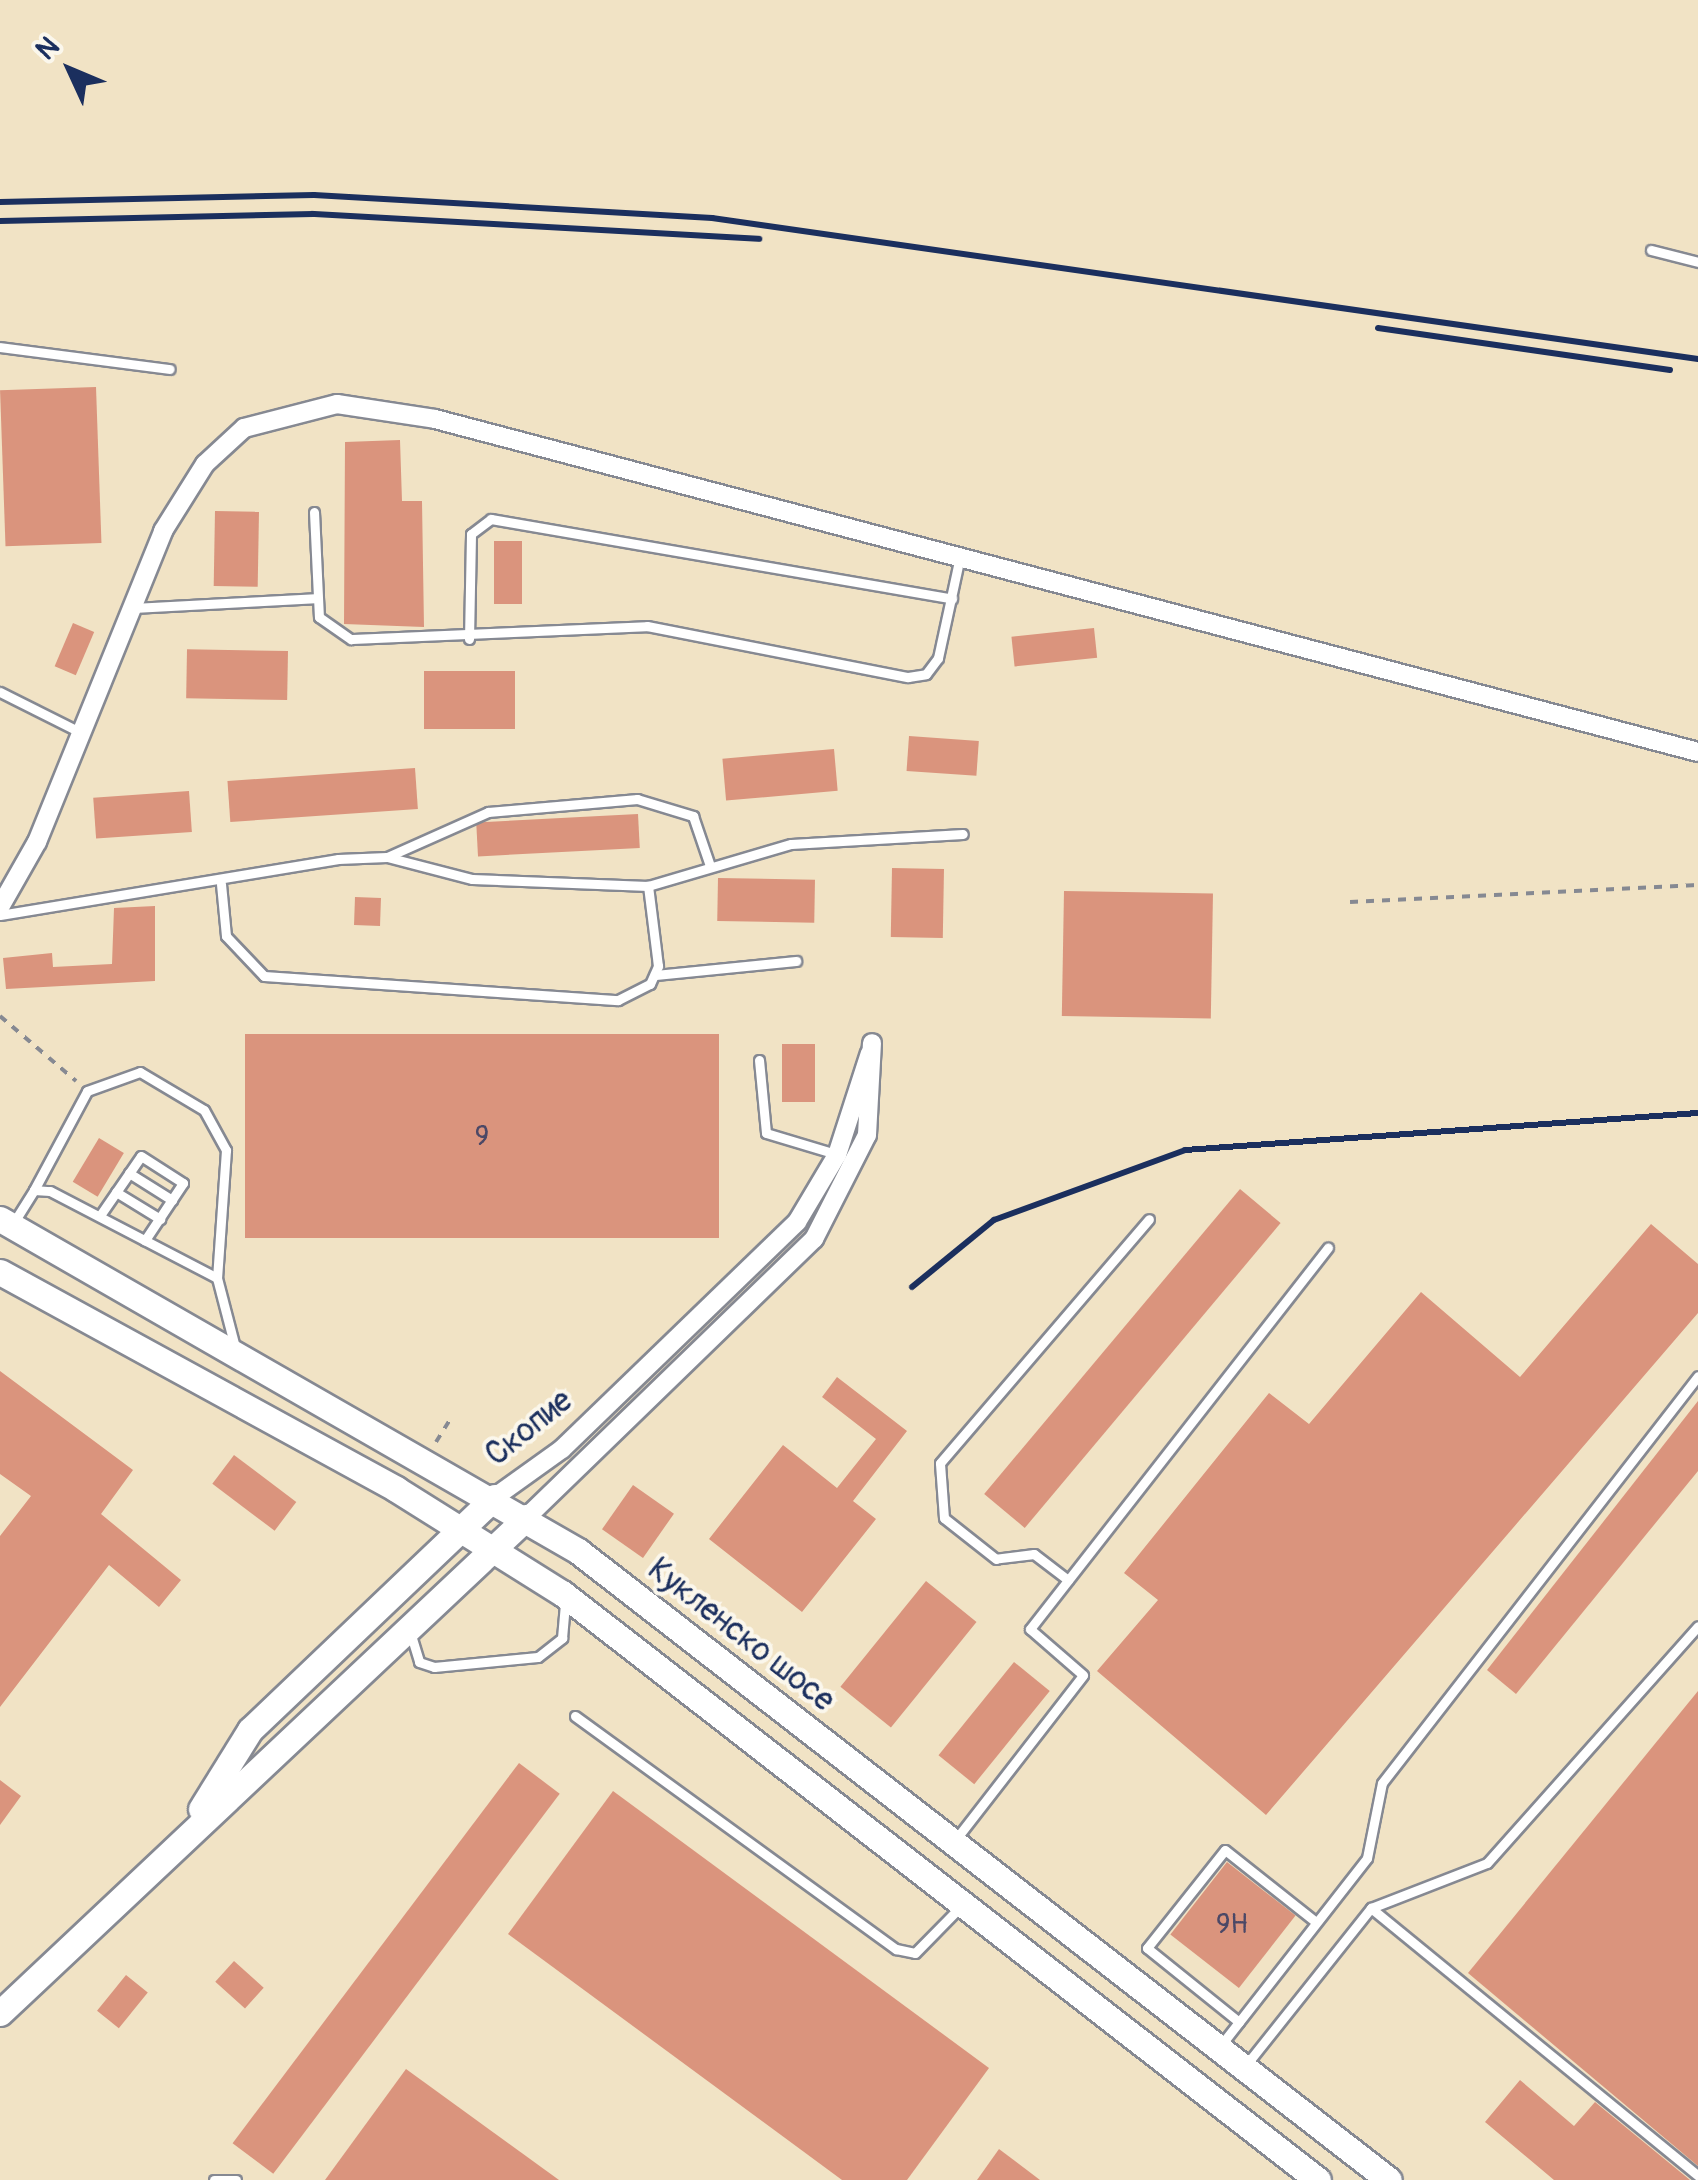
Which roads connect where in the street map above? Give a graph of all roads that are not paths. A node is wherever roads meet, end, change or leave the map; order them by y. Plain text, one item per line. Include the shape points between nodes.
1 (1650, 250) dead end
2 (1698, 262) edge
3 (0, 347) edge
4 (170, 369) dead end
5 (314, 512) dead end
6 (960, 556) junction
7 (315, 598) junction
8 (952, 598) junction
9 (128, 608) junction
10 (469, 639) junction
11 (0, 692) edge
12 (82, 733) junction
13 (1698, 752) edge
14 (962, 834) dead end
15 (387, 857) junction
16 (710, 866) junction
17 (222, 884) junction
18 (648, 886) junction
19 (0, 907) edge
20 (0, 915) edge
21 (796, 961) dead end
22 (654, 975) junction
23 (758, 1060) dead end
24 (837, 1155) junction
25 (856, 1166) junction
26 (129, 1173) junction
27 (34, 1190) junction
28 (116, 1192) junction
29 (172, 1200) junction
30 (101, 1214) junction
31 (160, 1219) junction
32 (1148, 1219) dead end
33 (6, 1222) edge
34 (146, 1240) junction
35 (1328, 1248) dead end
36 (0, 1272) edge
37 (216, 1278) junction
38 (711, 1309) junction
39 (728, 1330) junction
40 (236, 1350) junction
41 (1698, 1376) edge
42 (495, 1497) junction
43 (526, 1517) junction
44 (460, 1528) junction
45 (494, 1549) junction
46 (1068, 1580) junction
47 (562, 1593) junction
48 (433, 1604) junction
49 (1698, 1626) edge
50 (576, 1716) dead end
51 (182, 1839) junction
52 (954, 1841) junction
53 (965, 1901) junction
54 (1371, 1908) junction
55 (1316, 1922) junction
56 (0, 2013) edge
57 (1239, 2022) junction
58 (1221, 2045) junction
59 (1246, 2065) junction
60 (1698, 2176) edge
61 (214, 2180) edge
62 (236, 2180) edge
63 (1318, 2180) edge
64 (1389, 2180) edge

1 - 2 lane
3 - 4 lane
5 - 7 lane
6 - 8 lane
6 - 9 street via 436,419 336,404 244,428 205,464
6 - 13 street
7 - 9 lane
7 - 10 lane via 319,616 351,639
8 - 10 lane via 938,658 926,674 908,677 647,626
8 - 10 lane via 491,518 471,534
9 - 12 street
11 - 12 lane
12 - 19 street
14 - 16 lane via 791,844
15 - 16 lane via 488,812 637,800 693,816
15 - 17 lane
15 - 18 lane via 472,879
16 - 18 lane
17 - 20 lane
17 - 22 lane via 226,936 238,958 303,986 618,1000
18 - 22 lane
21 - 22 lane
23 - 24 lane via 766,1132
24 - 25 lane
24 - 25 street, Скопие via 872,1043 876,1092
24 - 38 street, Скопие via 797,1222
25 - 39 street via 814,1239
26 - 28 lane
26 - 29 lane
26 - 29 lane via 141,1156 184,1182
27 - 30 lane
27 - 33 lane
27 - 37 lane via 86,1090 140,1072 204,1110 226,1150
28 - 30 lane
28 - 31 lane
29 - 31 lane
30 - 34 lane
31 - 34 lane
32 - 46 lane via 940,1463 944,1518 996,1559 1034,1554
33 - 40 main road, Кукленско шосе
34 - 37 lane
35 - 46 lane
36 - 44 main road
37 - 40 lane
38 - 39 street
38 - 42 street, Скопие via 562,1449
39 - 43 street
40 - 42 main road, Кукленско шосе
41 - 55 lane via 1382,1783 1367,1858
42 - 43 main road, Кукленско шосе
42 - 44 main road, Скопие
43 - 45 main road, Скопие
43 - 52 main road, Кукленско шосе
44 - 45 main road
44 - 51 main road, Скопие via 250,1730
45 - 47 main road
45 - 48 main road, Скопие
46 - 52 lane via 1030,1628 1082,1676
47 - 48 lane via 562,1638 538,1656 434,1667 419,1662 410,1635
47 - 53 main road
48 - 51 main road, Скопие
49 - 54 lane via 1486,1864
50 - 53 lane via 896,1949 915,1953 933,1941
51 - 56 main road, Скопие
52 - 58 main road, Кукленско шосе
53 - 63 main road
54 - 59 lane
54 - 60 lane
55 - 57 lane
55 - 57 lane via 1226,1850 1146,1948
57 - 58 lane
58 - 59 main road, Кукленско шосе
59 - 64 main road, Кукленско шосе
61 - 62 lane

